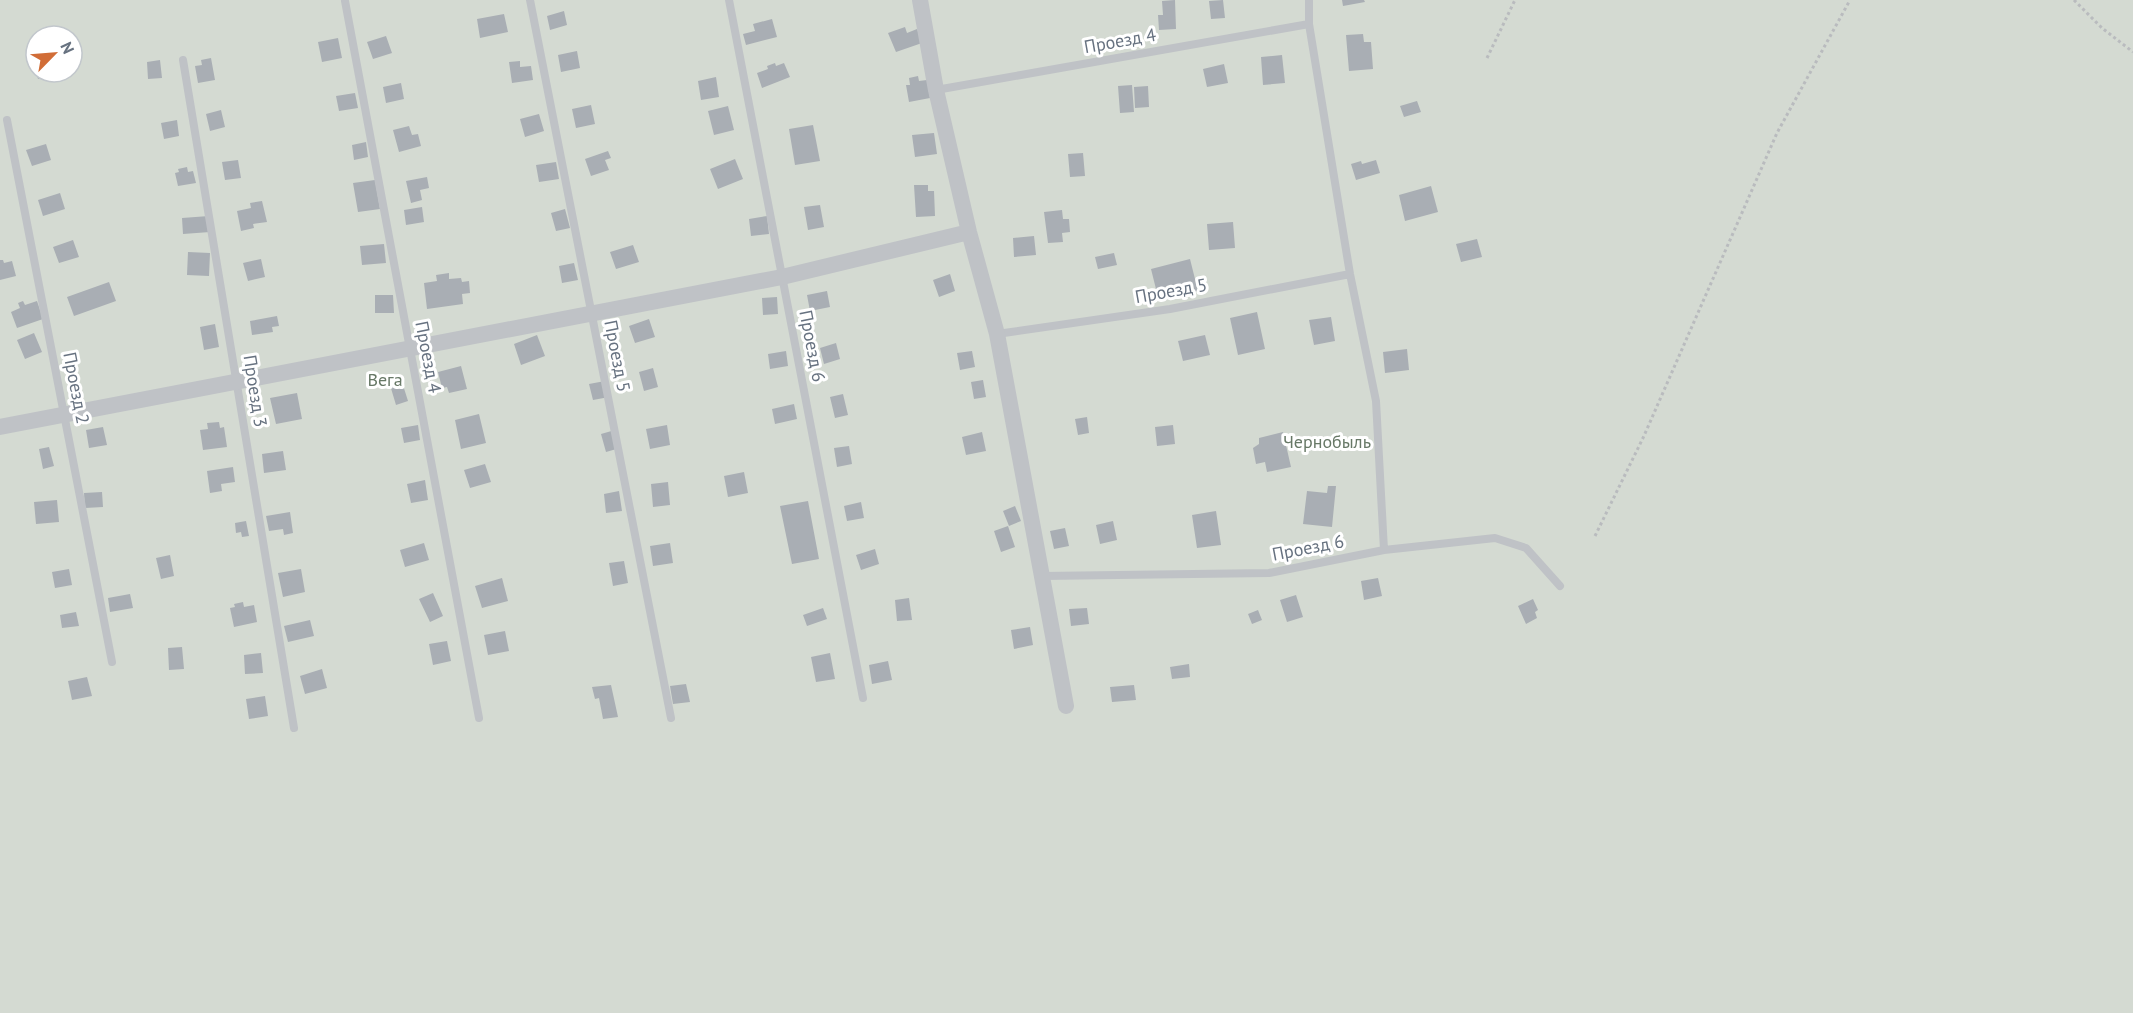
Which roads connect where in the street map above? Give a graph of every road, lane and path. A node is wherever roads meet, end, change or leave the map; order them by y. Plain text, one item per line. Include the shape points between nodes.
1 (530, 0) edge
2 (729, 0) edge
3 (920, 0) edge
4 (1309, 0) edge
5 (1515, 0) edge
6 (1850, 0) edge
7 (2074, 0) edge
8 (345, 1) edge
9 (1309, 24) junction
10 (2133, 52) edge
11 (1487, 58) dead end
12 (183, 60) dead end
13 (936, 90) junction
14 (7, 120) dead end
15 (969, 232) junction
16 (1350, 274) junction
17 (782, 277) junction
18 (592, 313) junction
19 (997, 334) junction
20 (410, 348) junction
21 (237, 381) junction
22 (64, 414) junction
23 (0, 427) edge
24 (1595, 536) dead end
25 (1384, 550) junction
26 (1042, 576) junction
27 (1560, 586) dead end
28 (112, 662) dead end
29 (863, 698) dead end
30 (1066, 706) dead end
31 (479, 718) dead end
32 (671, 718) dead end
33 (294, 728) dead end

1 - 18 lane, Проезд 5
2 - 17 lane, Проезд 6
3 - 13 street
4 - 9 lane
5 - 11 path
6 - 24 path via 1777,133 1643,438
7 - 10 path
8 - 20 lane, Проезд 4
9 - 13 lane, Проезд 4
9 - 16 lane
12 - 21 lane, Проезд 3
13 - 15 street
14 - 22 lane, Проезд 2
15 - 17 street
15 - 19 street
16 - 19 lane, Проезд 5 via 1170,309
16 - 25 lane via 1376,401
17 - 18 street
17 - 29 lane, Проезд 6
18 - 20 street
18 - 32 lane, Проезд 5
19 - 26 street
20 - 21 street
20 - 31 lane, Проезд 4
21 - 22 street
21 - 33 lane, Проезд 3
22 - 23 street
22 - 28 lane, Проезд 2
25 - 26 lane, Проезд 6 via 1269,573
25 - 27 lane, Проезд 6 via 1495,538 1526,548
26 - 30 street

